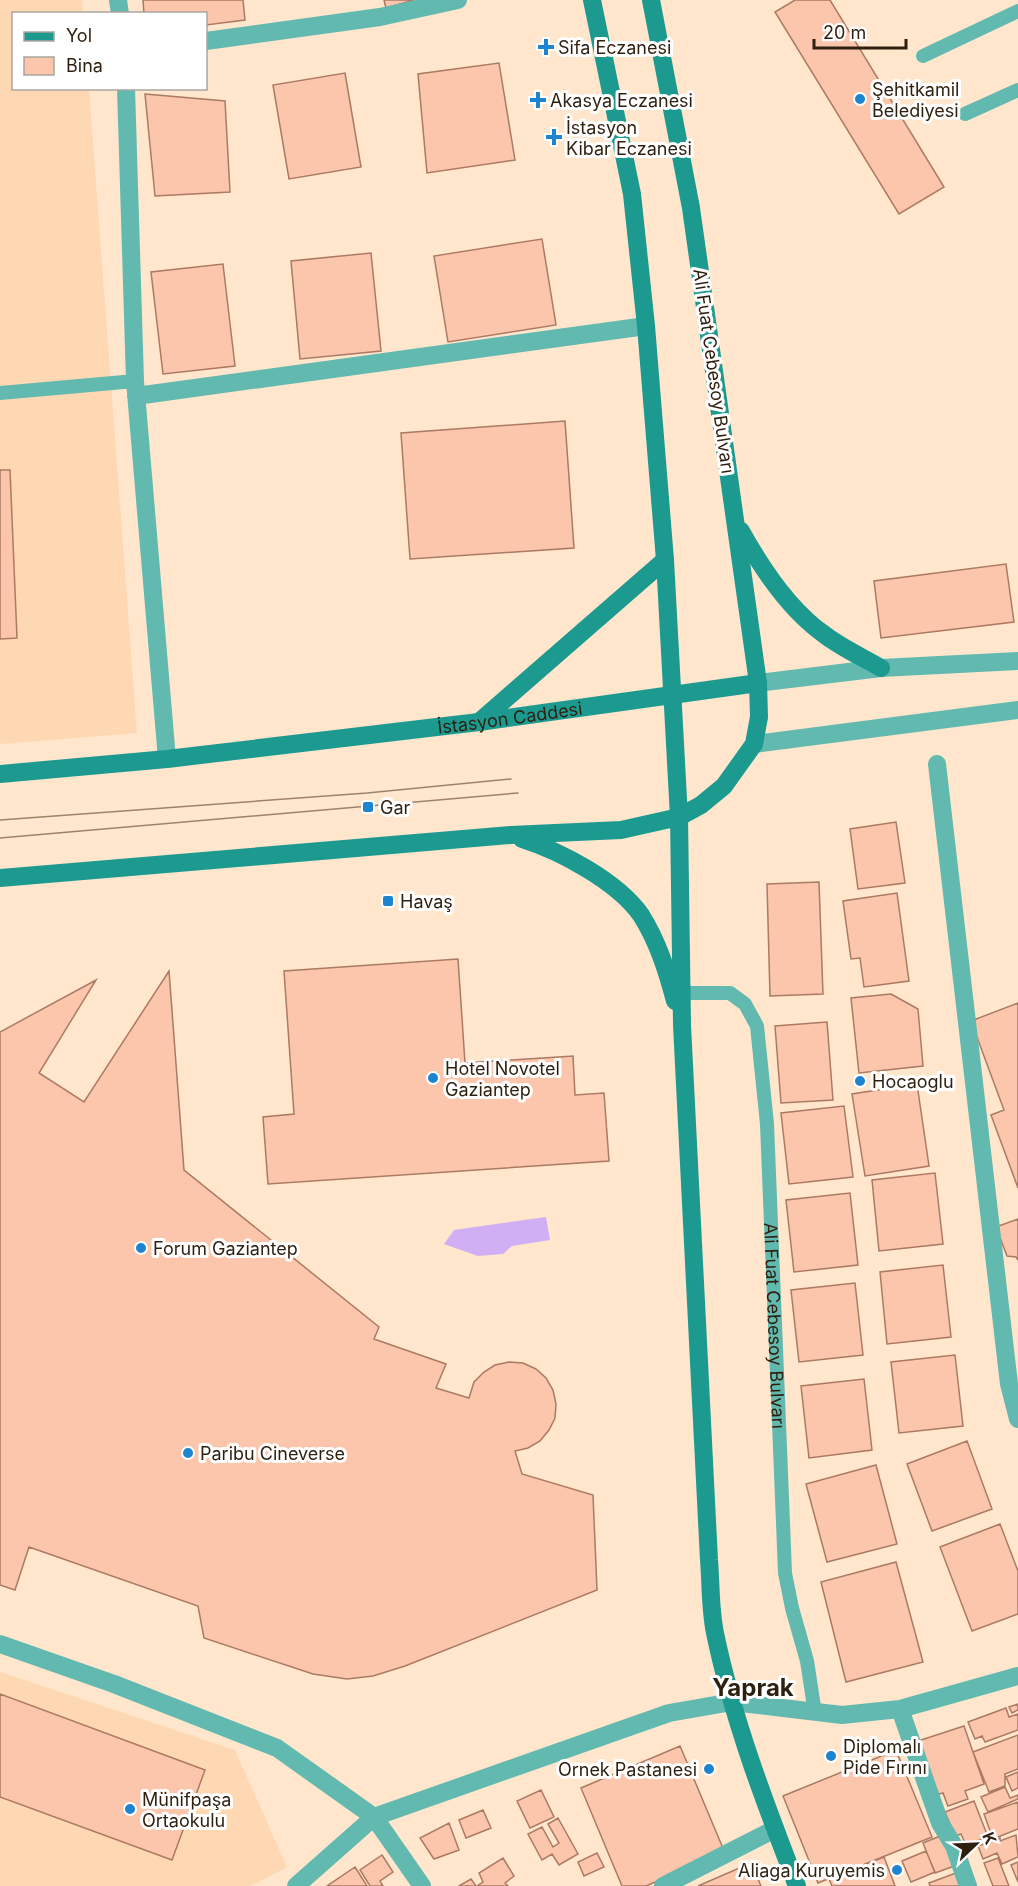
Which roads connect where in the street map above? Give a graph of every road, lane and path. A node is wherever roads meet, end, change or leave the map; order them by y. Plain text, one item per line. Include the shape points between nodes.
1 (458, 0) edge
2 (592, 0) edge
3 (651, 0) edge
4 (1018, 11) edge
5 (207, 41) edge
6 (923, 56) dead end
7 (126, 90) edge
8 (1018, 90) edge
9 (965, 114) dead end
10 (646, 326) junction
11 (136, 388) junction
12 (0, 393) edge
13 (736, 522) junction
14 (665, 561) junction
15 (1018, 661) edge
16 (881, 668) junction
17 (758, 683) junction
18 (673, 694) junction
19 (1018, 710) edge
20 (479, 722) junction
21 (754, 744) junction
22 (167, 759) junction
23 (937, 764) dead end
24 (0, 774) edge
25 (679, 818) junction
26 (511, 835) junction
27 (0, 878) edge
28 (682, 993) junction
29 (682, 1025) junction
30 (1013, 1382) edge
31 (1018, 1419) edge
32 (0, 1644) edge
33 (1018, 1676) edge
34 (732, 1702) junction
35 (900, 1709) junction
36 (815, 1713) junction
37 (374, 1817) junction
38 (775, 1829) junction
39 (300, 1885) edge
40 (422, 1886) edge
41 (663, 1886) edge
42 (797, 1886) edge
43 (968, 1886) edge

1 - 5 street via 380,17
2 - 10 street via 632,194
3 - 13 street, Ali Fuat Cebesoy Bulvarı via 691,208
4 - 6 lane
7 - 11 street
8 - 9 lane
10 - 11 street
10 - 14 street
11 - 12 lane
11 - 22 street
13 - 16 street via 786,599 824,635
13 - 17 street, Ali Fuat Cebesoy Bulvarı
14 - 18 street
14 - 20 street
15 - 16 street, İstasyon Caddesi
16 - 17 street, İstasyon Caddesi
17 - 18 street, İstasyon Caddesi
17 - 21 street, Ali Fuat Cebesoy Bulvarı via 759,717
18 - 20 street, İstasyon Caddesi
18 - 25 street
19 - 21 street
20 - 22 street, İstasyon Caddesi
21 - 25 street via 724,786
22 - 24 street, İstasyon Caddesi
23 - 30 street
25 - 26 street via 621,830
25 - 28 street
26 - 27 street
26 - 29 street via 568,857 617,891 640,914 663,958
28 - 29 street
28 - 36 lane, Ali Fuat Cebesoy Bulvarı via 730,993 745,1004 757,1026 767,1124 785,1574 807,1661
29 - 34 street via 709,1560 715,1630
30 - 31 street
32 - 37 street via 114,1684 277,1749
33 - 35 street
34 - 36 street
34 - 37 street via 669,1713
34 - 38 street
35 - 36 street via 842,1715
35 - 43 street via 940,1823 954,1846
37 - 39 street
37 - 40 street
38 - 41 street
38 - 42 street

